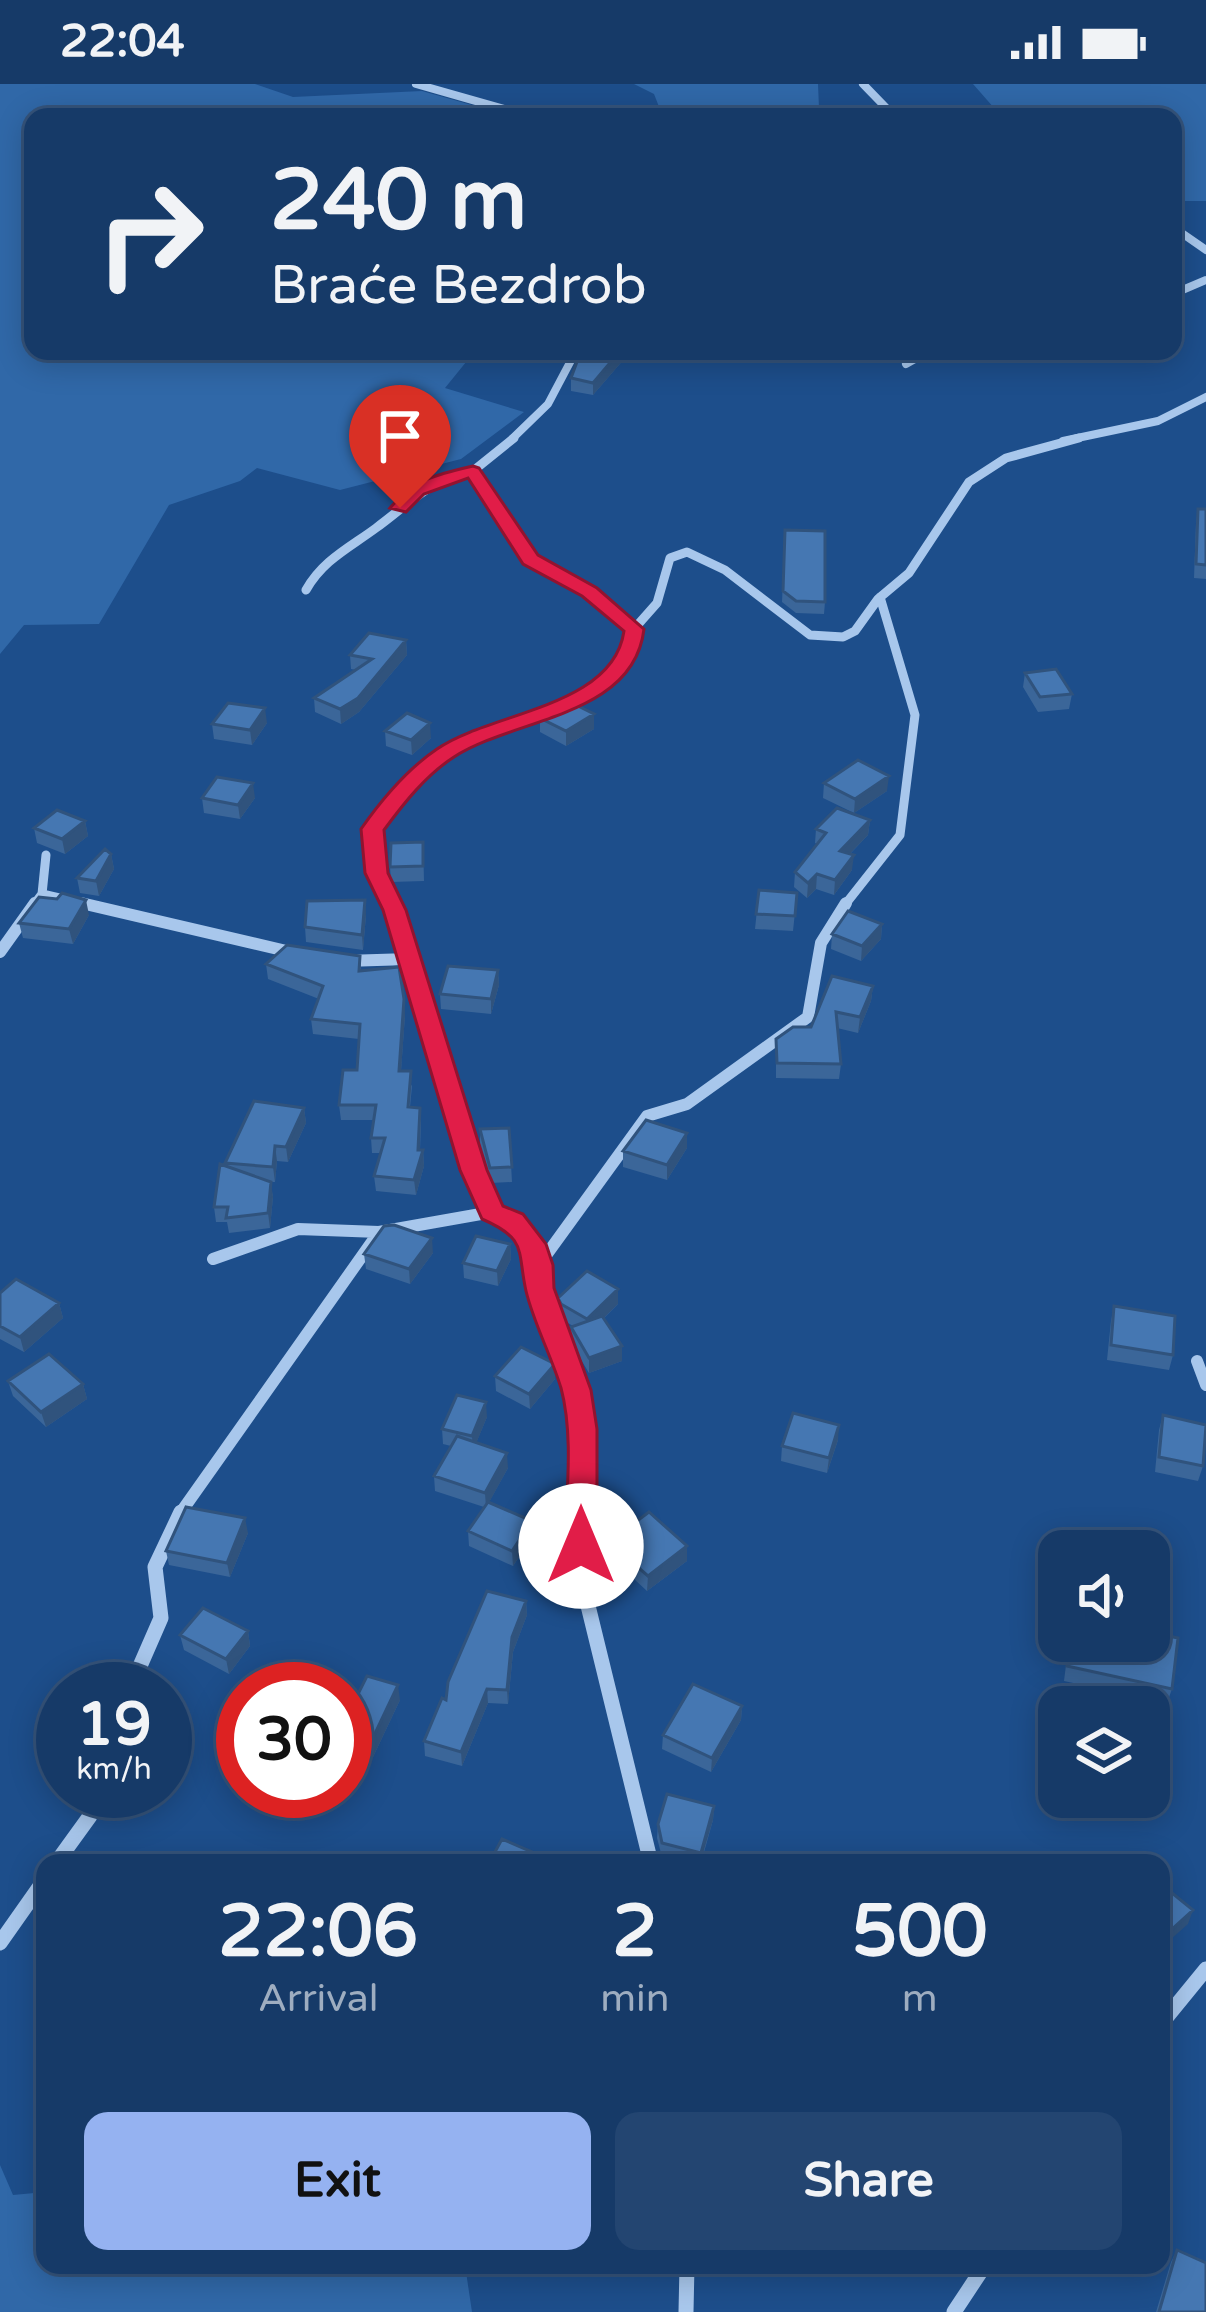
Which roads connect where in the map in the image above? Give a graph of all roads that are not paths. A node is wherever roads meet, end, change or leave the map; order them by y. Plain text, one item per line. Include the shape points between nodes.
1 (416, 84) edge
2 (863, 84) edge
3 (500, 108) edge
4 (886, 108) edge
5 (574, 360) edge
6 (913, 360) edge
7 (906, 364) dead end
8 (1206, 397) edge
9 (473, 472) junction
10 (305, 590) dead end
11 (880, 596) junction
12 (634, 629) junction
13 (46, 855) dead end
14 (42, 894) junction
15 (0, 952) edge
16 (409, 958) junction
17 (492, 1212) junction
18 (379, 1232) junction
19 (213, 1259) dead end
20 (539, 1265) junction
21 (1197, 1361) dead end
22 (1206, 1384) edge
23 (142, 1662) edge
24 (89, 1818) edge
25 (63, 1854) edge
26 (649, 1854) edge
27 (36, 1892) edge
28 (0, 1943) edge
29 (1206, 1969) edge
30 (1170, 2013) edge
31 (687, 2274) edge
32 (979, 2274) edge
33 (686, 2312) edge
34 (954, 2312) edge

1 - 3 street
2 - 4 street
5 - 9 street via 568,381 536,420
6 - 7 street
8 - 11 street via 1189,410 1035,446 982,470 932,528 908,574
9 - 10 street via 417,490 332,555
9 - 12 street via 530,560 590,592
11 - 12 street via 854,633 822,638 773,614 712,557 682,551 670,558 656,609
11 - 20 street via 915,715 900,835 821,943 808,1018 687,1103 647,1116
12 - 16 street via 632,648 609,679 447,752 382,813 372,853
13 - 14 street
14 - 15 street
14 - 16 street via 342,962
16 - 17 street
17 - 18 street
17 - 20 street via 513,1221
18 - 19 street via 298,1229
18 - 23 street via 173,1524 154,1568 161,1618
20 - 26 street via 582,1429 581,1577
21 - 22 street
24 - 25 street
27 - 28 street
29 - 30 street
31 - 33 street
32 - 34 street

